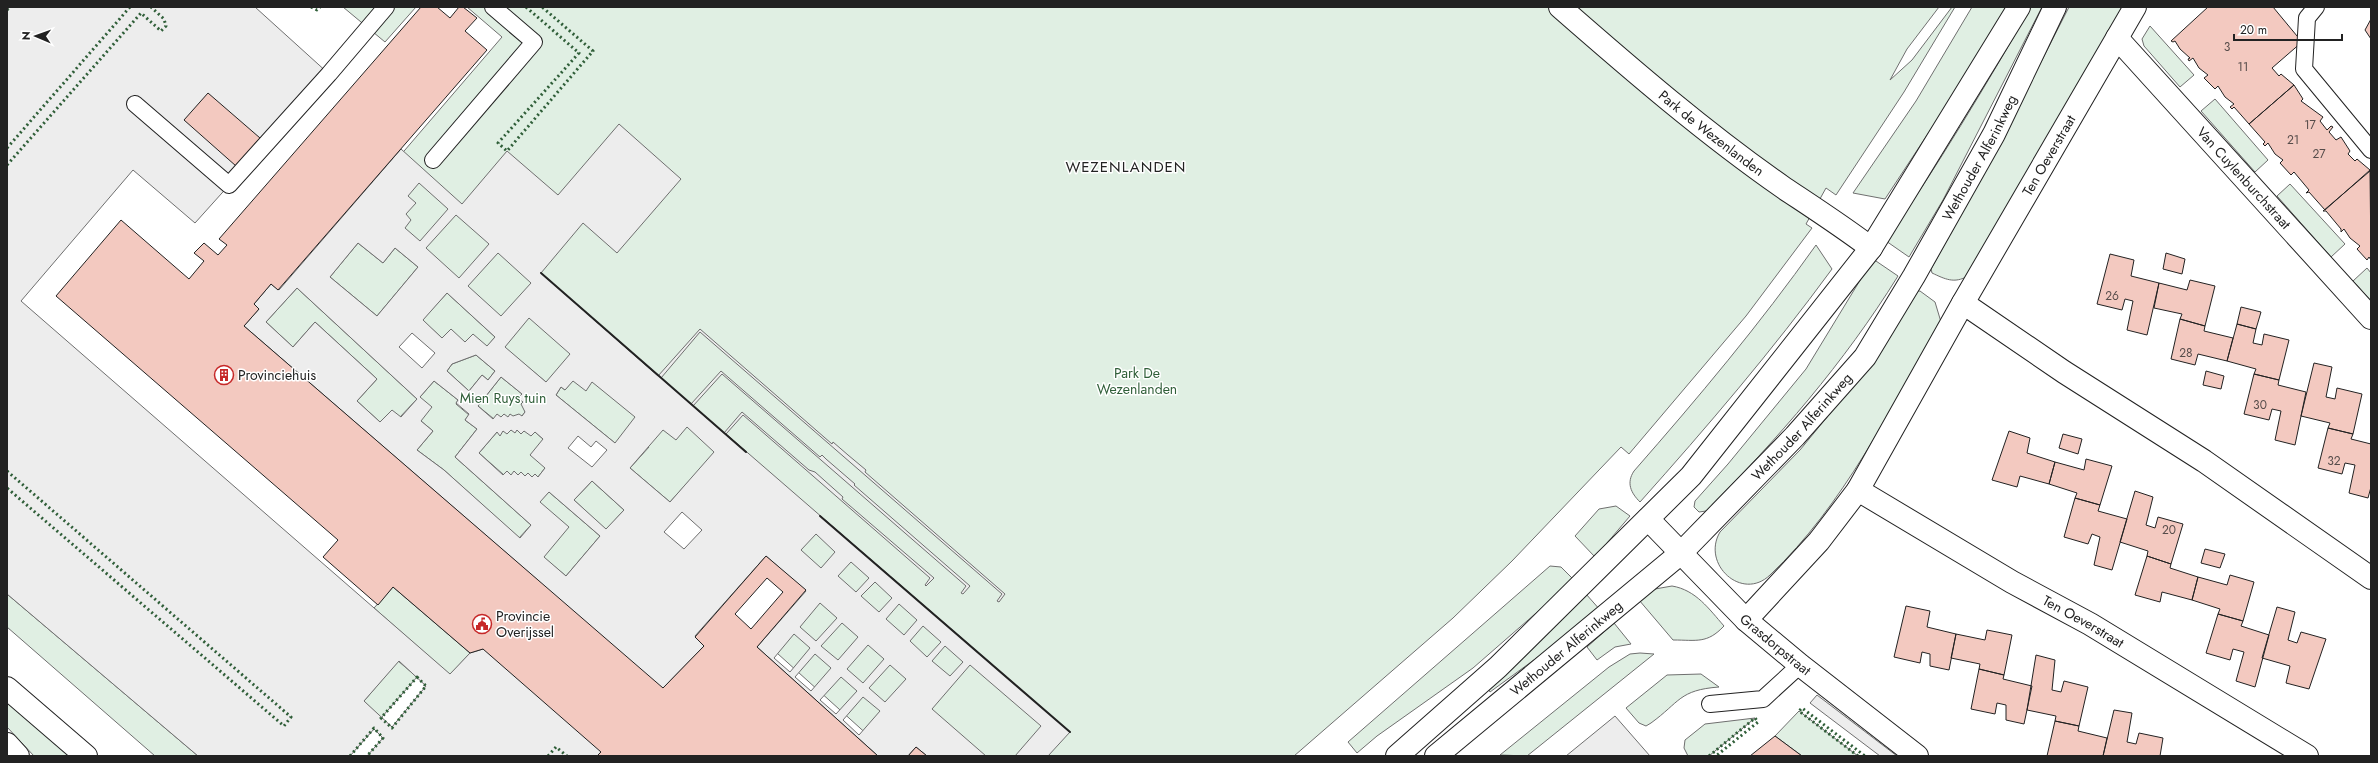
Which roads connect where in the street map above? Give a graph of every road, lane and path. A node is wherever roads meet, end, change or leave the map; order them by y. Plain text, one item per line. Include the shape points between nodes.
1 (386, 7) edge
2 (492, 7) edge
3 (1560, 7) edge
4 (2018, 7) edge
5 (2055, 7) edge
6 (2135, 7) edge
7 (2316, 7) edge
8 (2117, 38) junction
9 (135, 104) dead end
10 (2371, 150) edge
11 (433, 160) dead end
12 (1871, 248) junction
13 (1963, 303) junction
14 (2371, 318) edge
15 (1858, 490) junction
16 (1648, 518) junction
17 (1681, 554) junction
18 (2371, 578) edge
19 (1746, 620) junction
20 (1800, 665) junction
21 (7, 688) edge
22 (1710, 704) dead end
23 (7, 744) edge
24 (18, 756) edge
25 (86, 756) edge
26 (1397, 756) edge
27 (1436, 756) edge
28 (1917, 756) edge
29 (2307, 756) edge

1 - 9 lane via 229,185
2 - 11 lane via 534,42
3 - 12 street, Park de Wezenlanden via 1667,98 1784,188 1839,223
4 - 12 street, Wethouder Alferinkweg
5 - 17 street, Wethouder Alferinkweg via 1994,134 1865,357 1796,436
6 - 8 street, Ten Oeverstraat
7 - 10 lane via 2307,18 2304,69
8 - 13 street, Ten Oeverstraat
8 - 14 street, Van Cuylenburchstraat
12 - 16 street, Wethouder Alferinkweg via 1691,476
13 - 15 street, Ten Oeverstraat
13 - 18 street via 2064,372 2204,461
15 - 19 street, Ten Oeverstraat via 1820,541
15 - 29 street, Ten Oeverstraat via 2012,582 2090,624
16 - 17 street, Grasdorpstraat
16 - 26 street, Wethouder Alferinkweg via 1498,667
17 - 19 street, Grasdorpstraat
17 - 27 street, Wethouder Alferinkweg
19 - 20 street, Grasdorpstraat
20 - 22 lane via 1763,699
20 - 28 street, Grasdorpstraat
21 - 25 street
23 - 24 street

